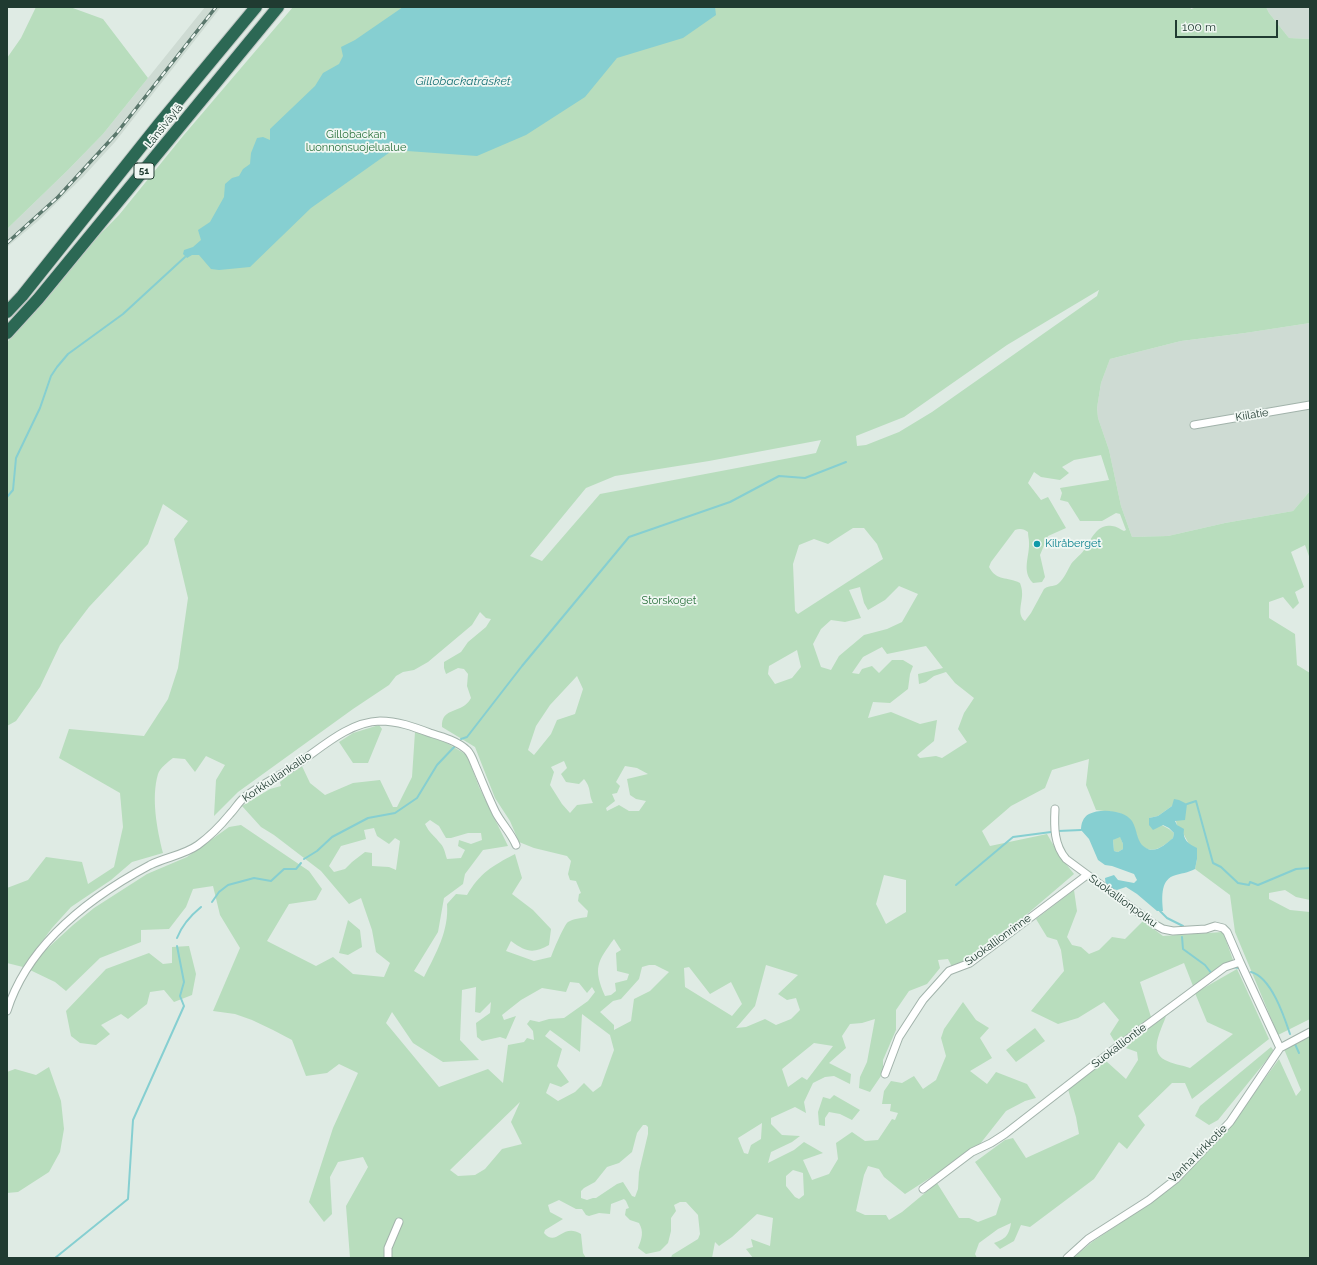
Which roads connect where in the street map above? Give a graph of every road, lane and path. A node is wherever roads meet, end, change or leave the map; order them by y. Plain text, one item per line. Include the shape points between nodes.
1 (256, 7) edge
2 (278, 7) edge
3 (7, 312) edge
4 (7, 333) edge
5 (1310, 405) edge
6 (1194, 424) dead end
7 (1055, 809) dead end
8 (516, 845) dead end
9 (1086, 875) junction
10 (1240, 962) junction
11 (7, 1011) edge
12 (1310, 1032) edge
13 (1280, 1048) junction
14 (885, 1074) dead end
15 (922, 1189) dead end
16 (399, 1222) dead end
17 (388, 1258) edge
18 (1067, 1258) edge

1 - 3 highway, Länsiväylä / 51
2 - 4 highway, Länsiväylä / 51 via 43,293
5 - 6 street, Kiilatie
7 - 9 street, Suokallionpolku via 1054,830 1060,852
8 - 11 street, Korkkullankallio via 497,814 469,751 448,739 395,722 366,723 340,735 245,796 198,846 156,862 83,908 40,949 19,980
9 - 10 street, Suokallionpolku via 1163,929 1173,931 1215,926 1223,928
9 - 14 street, Suokallionrinne via 970,963 949,971 942,977 899,1036
10 - 13 street
10 - 15 street, Suokalliontie via 1225,967 1113,1049 1005,1134 972,1152
12 - 13 street, Vanha kirkkotie
13 - 18 street, Vanha kirkkotie via 1230,1122 1181,1174 1149,1200 1088,1239
16 - 17 street via 388,1248

